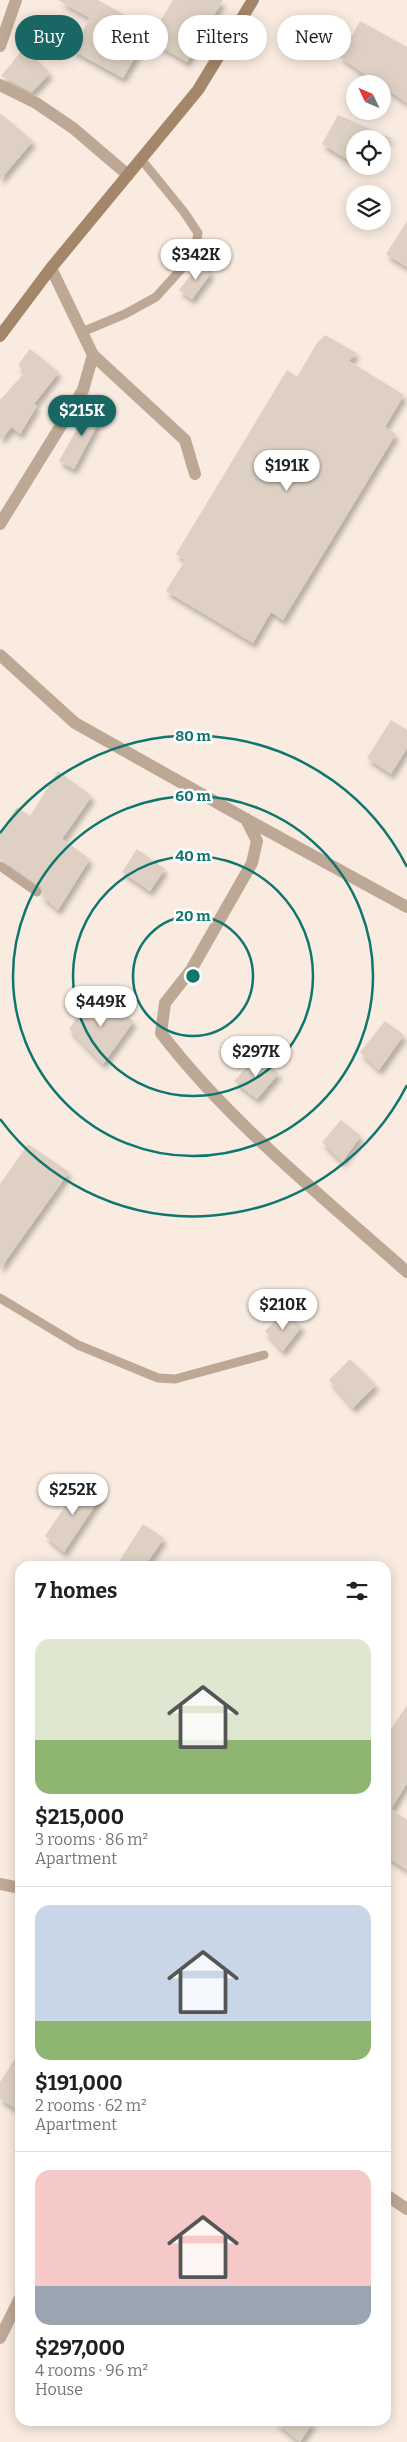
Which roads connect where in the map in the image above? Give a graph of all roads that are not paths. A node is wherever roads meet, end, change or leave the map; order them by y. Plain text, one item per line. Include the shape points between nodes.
1 (16, 0) edge
2 (254, 0) edge
3 (0, 46) edge
4 (0, 85) edge
5 (141, 159) junction
6 (128, 175) junction
7 (51, 268) junction
8 (82, 332) junction
9 (0, 336) edge
10 (93, 355) junction
11 (195, 474) dead end
12 (0, 524) edge
13 (0, 655) edge
14 (246, 819) junction
15 (0, 866) edge
16 (37, 892) dead end
17 (407, 907) edge
18 (407, 1272) edge
19 (0, 1298) edge
20 (264, 1355) dead end
21 (0, 1884) edge
22 (15, 1887) edge
23 (391, 2198) edge
24 (407, 2209) edge
25 (15, 2308) edge
26 (0, 2338) edge

1 - 3 street
2 - 5 main road via 198,90
4 - 6 street via 36,103 73,128
5 - 6 main road
5 - 8 lane via 198,233 194,254 156,297
6 - 7 main road
7 - 8 street
7 - 9 main road
8 - 10 street
10 - 11 street via 185,440
10 - 12 street via 84,390
13 - 14 street via 75,723
14 - 17 street
14 - 18 street via 257,840 252,862 191,970 165,1003 160,1033 185,1064 260,1141
15 - 16 lane
19 - 20 lane via 78,1345 158,1378 175,1379
21 - 22 street
23 - 24 street
25 - 26 street

